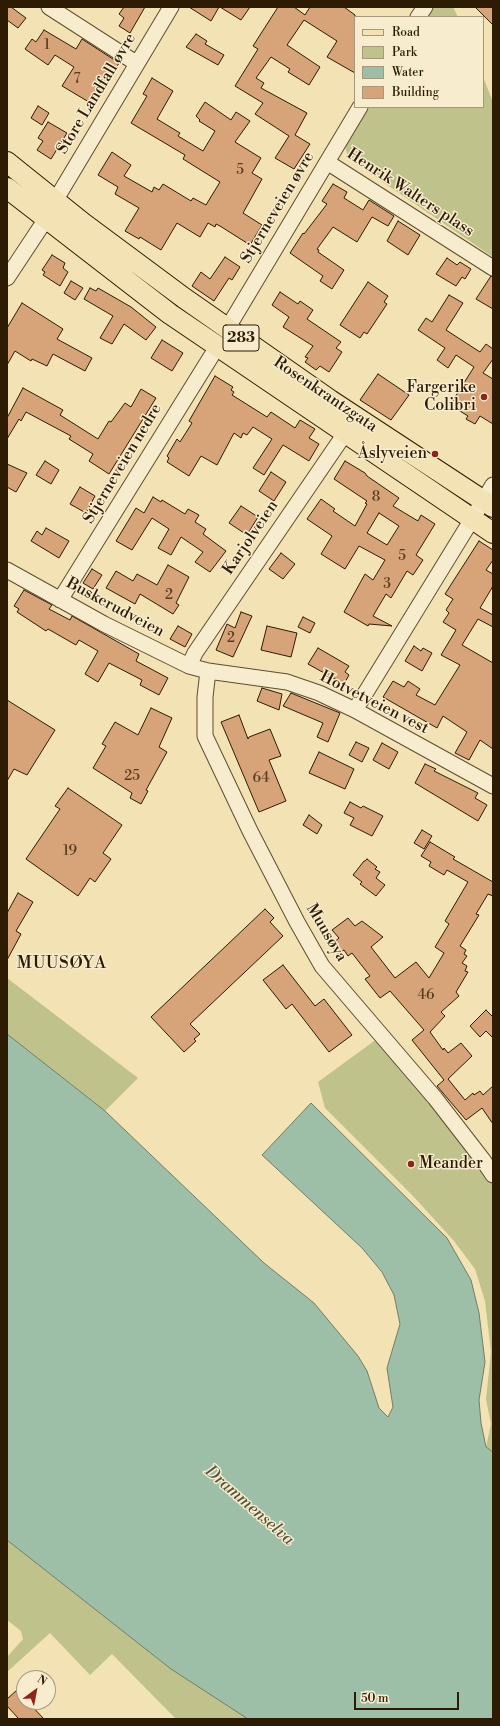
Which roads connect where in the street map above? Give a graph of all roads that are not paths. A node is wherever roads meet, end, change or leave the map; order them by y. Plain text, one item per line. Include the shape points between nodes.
1 (49, 7) edge
2 (171, 7) edge
3 (425, 7) edge
4 (419, 16) edge
5 (136, 63) junction
6 (359, 108) edge
7 (7, 162) edge
8 (327, 162) junction
9 (7, 188) edge
10 (55, 201) junction
11 (46, 219) junction
12 (493, 268) edge
13 (7, 278) edge
14 (228, 329) junction
15 (217, 346) junction
16 (346, 432) junction
17 (490, 498) edge
18 (473, 518) junction
19 (493, 533) edge
20 (7, 570) edge
21 (60, 600) junction
22 (188, 666) junction
23 (208, 671) junction
24 (356, 710) junction
25 (493, 786) edge
26 (493, 1176) edge

1 - 5 street
2 - 5 street, Store Landfall øvre
3 - 4 street
5 - 10 street, Store Landfall øvre
6 - 8 street, Stjerneveien øvre
7 - 10 main road, Rosenkrantzgata / 283
8 - 12 street, Henrik Walters plass
8 - 14 street, Stjerneveien øvre
9 - 11 main road, Rosenkrantzgata / 283
10 - 14 main road, Rosenkrantzgata / 283
11 - 13 street
11 - 15 main road, Rosenkrantzgata / 283 via 170,314
14 - 17 main road, Rosenkrantzgata / 283 via 330,400
15 - 16 main road, Rosenkrantzgata / 283
15 - 21 street, Stjerneveien nedre
16 - 18 main road, Rosenkrantzgata / 283
16 - 22 street, Karjolveien
17 - 18 street
18 - 19 main road, Rosenkrantzgata / 283
18 - 24 street
20 - 21 street, Buskerudveien
21 - 22 street, Buskerudveien
22 - 23 street, Buskerudveien
23 - 24 street, Hotvetveien vest via 287,682
23 - 26 street, Muusøya via 205,736 297,922 322,966 435,1098
24 - 25 street, Hotvetveien vest

